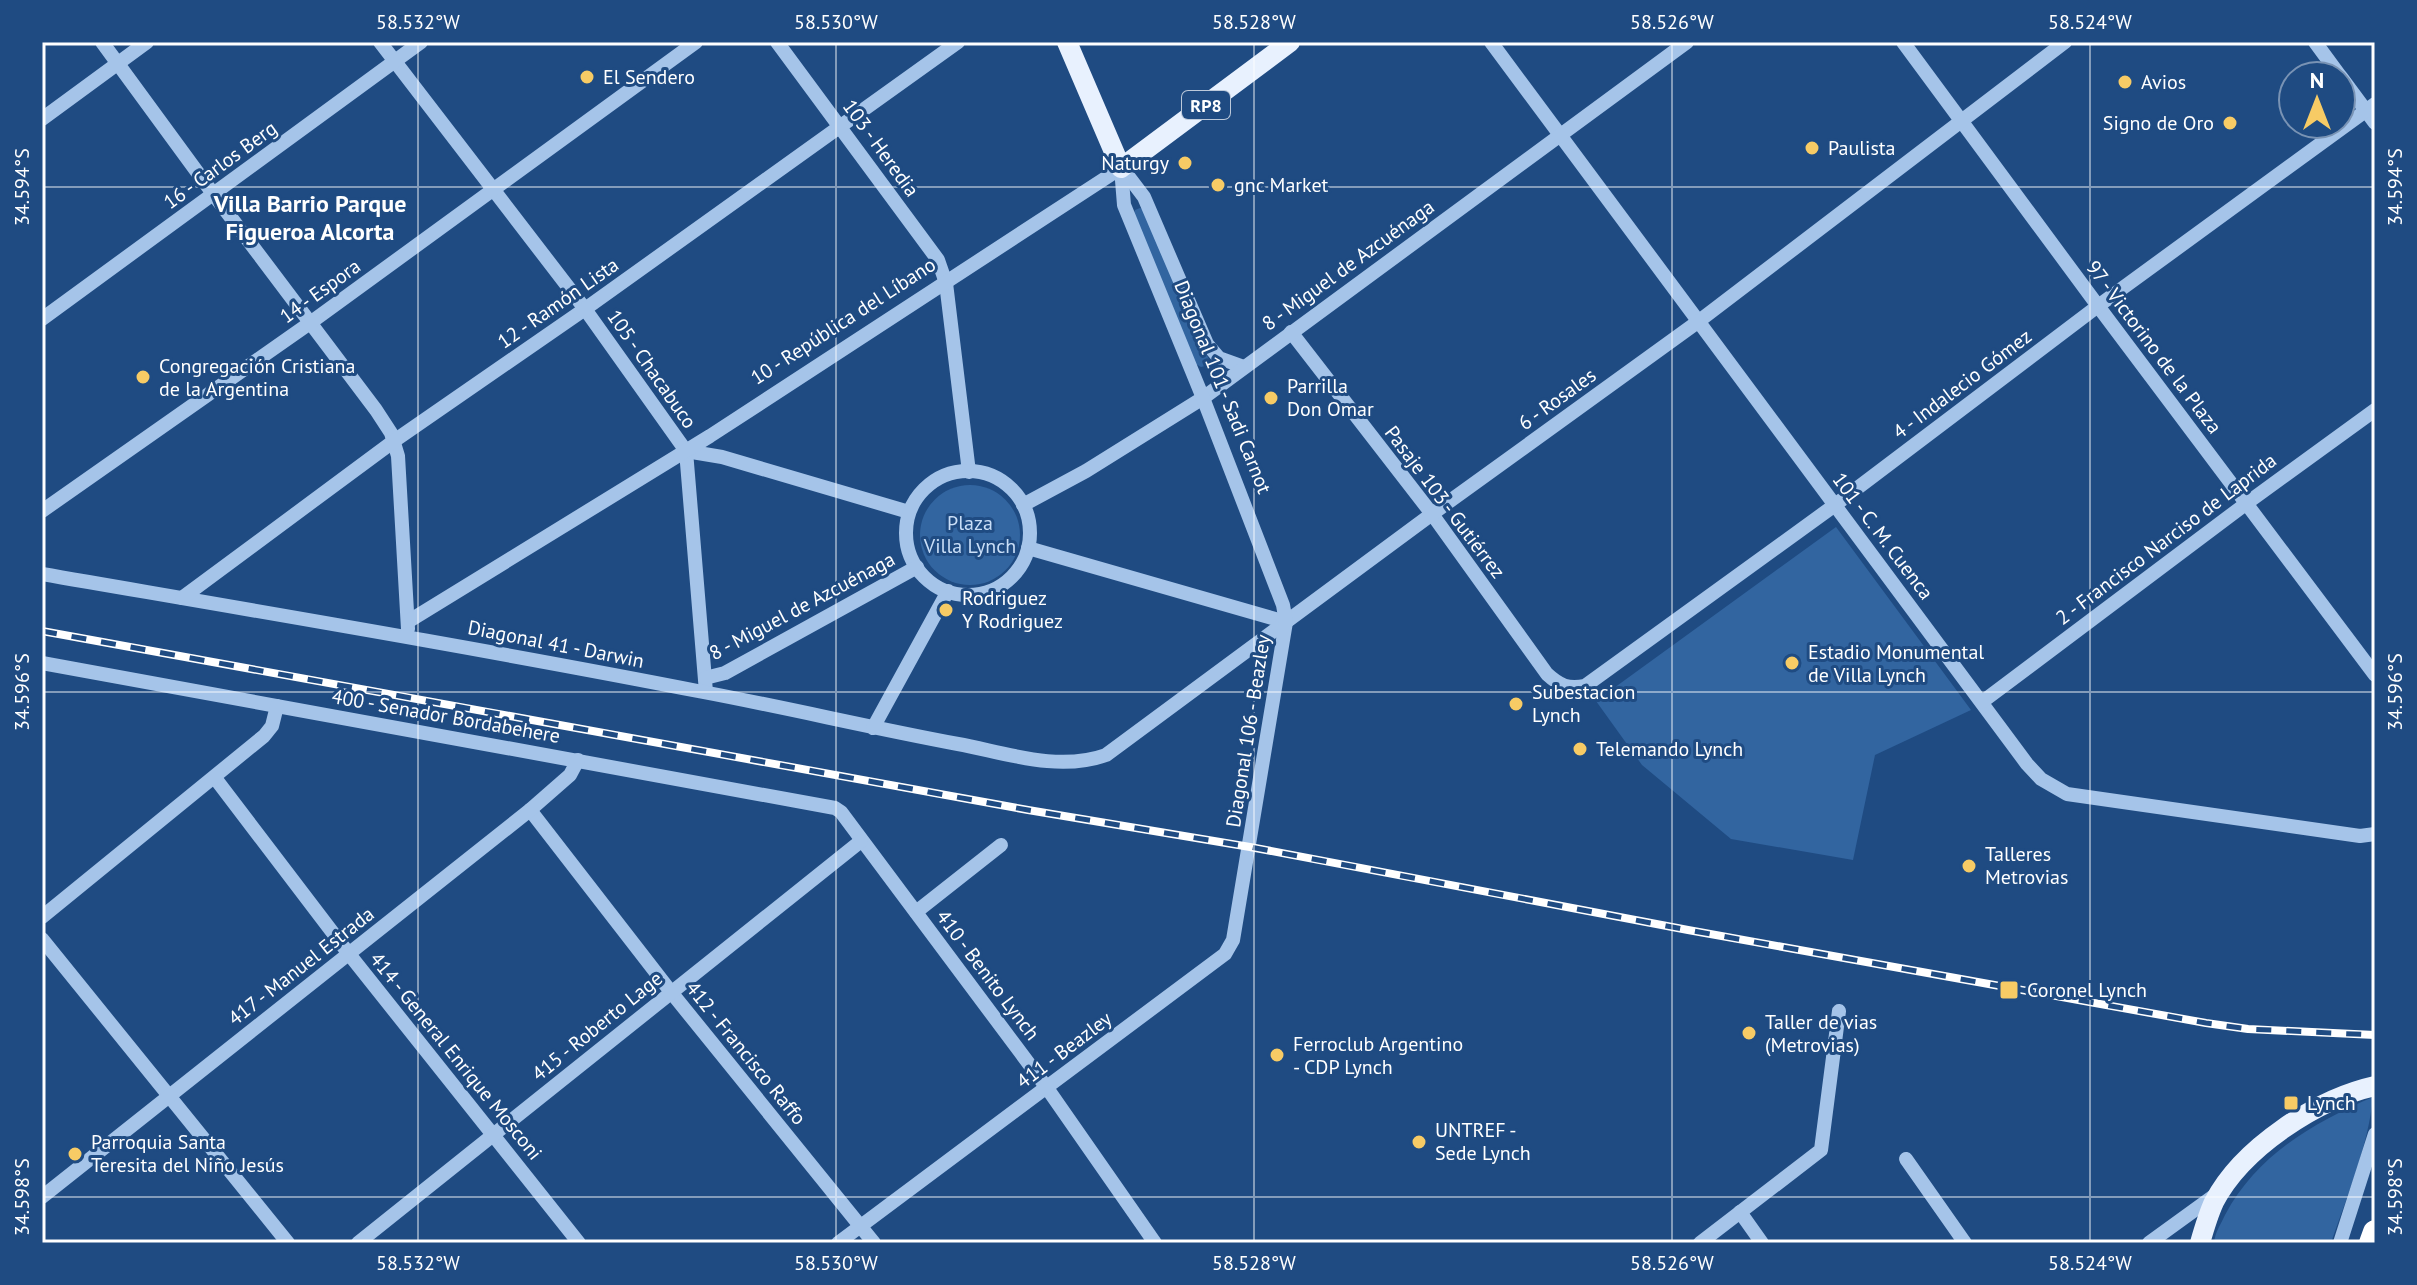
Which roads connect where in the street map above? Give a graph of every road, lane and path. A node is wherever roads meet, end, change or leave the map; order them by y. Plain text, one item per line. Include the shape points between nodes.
1 (102, 42) edge
2 (147, 42) edge
3 (380, 42) edge
4 (421, 42) edge
5 (696, 42) edge
6 (777, 42) edge
7 (958, 42) edge
8 (1067, 42) edge
9 (1290, 42) edge
10 (1491, 42) edge
11 (1687, 42) edge
12 (1903, 42) edge
13 (2065, 42) edge
14 (2315, 42) edge
15 (2328, 60) edge
16 (394, 61) junction
17 (118, 63) junction
18 (2370, 108) edge
19 (42, 119) edge
20 (1961, 120) junction
21 (2375, 123) edge
22 (840, 126) junction
23 (1559, 134) junction
24 (1121, 168) junction
25 (494, 190) junction
26 (214, 195) junction
27 (946, 283) junction
28 (2098, 306) junction
29 (585, 309) junction
30 (42, 319) edge
31 (1699, 321) junction
32 (310, 323) junction
33 (1291, 332) junction
34 (1244, 367) junction
35 (1203, 398) junction
36 (2375, 410) edge
37 (394, 441) junction
38 (686, 451) junction
39 (969, 472) junction
40 (2247, 503) junction
41 (1023, 505) junction
42 (1835, 505) junction
43 (42, 511) edge
44 (909, 512) junction
45 (1432, 514) junction
46 (1028, 548) junction
47 (917, 567) junction
48 (42, 574) edge
49 (948, 591) junction
50 (182, 598) junction
51 (1286, 622) junction
52 (408, 628) junction
53 (42, 663) edge
54 (2375, 675) edge
55 (706, 685) junction
56 (1570, 689) joint
57 (1982, 702) junction
58 (277, 706) junction
59 (873, 728) junction
60 (578, 760) junction
61 (1061, 763) joint
62 (215, 778) junction
63 (530, 810) junction
64 (841, 812) joint
65 (2375, 834) edge
66 (861, 841) junction
67 (1001, 845) dead end
68 (1250, 847) joint
69 (916, 912) junction
70 (42, 917) edge
71 (42, 939) edge
72 (349, 954) junction
73 (671, 992) junction
74 (1839, 1011) dead end
75 (2375, 1086) edge
76 (1047, 1088) junction
77 (170, 1095) junction
78 (493, 1134) junction
79 (2375, 1134) edge
80 (1906, 1159) dead end
81 (2222, 1190) junction
82 (42, 1197) edge
83 (1740, 1212) junction
84 (861, 1225) junction
85 (2375, 1232) edge
86 (288, 1243) edge
87 (358, 1243) edge
88 (579, 1243) edge
89 (838, 1243) edge
90 (874, 1243) edge
91 (1155, 1243) edge
92 (1700, 1243) edge
93 (1762, 1243) edge
94 (1965, 1243) edge
95 (2149, 1243) edge
96 (2200, 1243) edge
97 (2340, 1243) edge
98 (2371, 1243) edge

1 - 17 street
2 - 17 street
3 - 16 street, 105 - Chacabuco
4 - 16 street, 16 - Carlos Berg
5 - 25 street, 14 - Espora
6 - 22 street, 103 - Heredia
7 - 22 street, 12 - Ramón Lista
8 - 24 main road, Diagonal 101 - Sadi Carnot
9 - 24 main road, 10 - República del Líbano / RP8
10 - 23 street, 101 - C. M. Cuenca
11 - 23 street, 8 - Miguel de Azcuénaga
12 - 20 street, 97 - Victorino de la Plaza
13 - 20 street, 6 - Rosales
14 - 15 street
16 - 25 street, 105 - Chacabuco
16 - 26 street, 16 - Carlos Berg
17 - 19 street
17 - 26 street
18 - 21 street
18 - 28 street, 4 - Indalecio Gómez
20 - 28 street, 97 - Victorino de la Plaza
20 - 31 street, 6 - Rosales
22 - 27 street, 103 - Heredia via 938,260
22 - 29 street, 12 - Ramón Lista
23 - 31 street, 101 - C. M. Cuenca
23 - 33 street, 8 - Miguel de Azcuénaga
24 - 27 street, 10 - República del Líbano
24 - 34 street, Diagonal 101 - Sadi Carnot via 1144,197 1212,353
24 - 35 street, Diagonal 101 - Sadi Carnot via 1124,205
25 - 29 street, 105 - Chacabuco
25 - 32 street, 14 - Espora
26 - 30 street, 16 - Carlos Berg
26 - 32 street
27 - 38 street, 10 - República del Líbano
27 - 39 street, 103 - Heredia
28 - 40 street, 97 - Victorino de la Plaza
28 - 42 street, 4 - Indalecio Gómez
29 - 37 street, 12 - Ramón Lista
29 - 38 street, 105 - Chacabuco
31 - 42 street, 101 - C. M. Cuenca
31 - 45 street, 6 - Rosales
32 - 37 street via 384,420
32 - 43 street, 14 - Espora
33 - 34 street, 8 - Miguel de Azcuénaga
33 - 45 street, Pasaje 103 - Gutiérrez
34 - 35 street, 8 - Miguel de Azcuénaga
35 - 41 street, 8 - Miguel de Azcuénaga
35 - 51 street, Diagonal 101 - Sadi Carnot
36 - 40 street, 2 - Francisco Narciso de Laprida
37 - 50 street, 12 - Ramón Lista
37 - 52 street
38 - 44 street
38 - 52 street, 10 - República del Líbano
38 - 55 street, 105 - Chacabuco
39 - 41 street via 997,479
39 - 44 street via 944,476 928,486
40 - 54 street, 97 - Victorino de la Plaza
40 - 57 street, 2 - Francisco Narciso de Laprida
41 - 46 street
42 - 56 street, 4 - Indalecio Gómez via 1600,677
42 - 57 street, 101 - C. M. Cuenca
44 - 47 street via 907,548
45 - 51 street, 6 - Rosales
45 - 56 street, Pasaje 103 - Gutiérrez via 1547,674
46 - 49 street via 1018,569 997,588 969,595
46 - 51 street
47 - 49 street
47 - 55 street, 8 - Miguel de Azcuénaga
48 - 50 street, Diagonal 41 - Darwin
49 - 59 street
50 - 52 street, Diagonal 41 - Darwin
51 - 61 street, 6 - Rosales via 1106,755
51 - 68 street, Diagonal 106 - Beazley
52 - 55 street, Diagonal 41 - Darwin
53 - 58 street, 400 - Senador Bordabehere
55 - 59 street, Diagonal 41 - Darwin
57 - 65 street, 101 - C. M. Cuenca via 2041,779 2067,794
58 - 60 street, 400 - Senador Bordabehere
58 - 62 street via 264,736
59 - 61 street, Diagonal 41 - Darwin
60 - 63 street, 417 - Manuel Estrada via 570,775
60 - 64 street, 400 - Senador Bordabehere
62 - 70 street
62 - 72 street, 414 - General Enrique Mosconi
63 - 72 street, 417 - Manuel Estrada
63 - 73 street, 412 - Francisco Raffo
64 - 66 street, 410 - Benito Lynch
66 - 69 street, 410 - Benito Lynch
66 - 73 street, 415 - Roberto Lage
67 - 69 street
68 - 76 street, 411 - Beazley via 1233,940 1225,954
69 - 76 street, 410 - Benito Lynch
71 - 77 street
72 - 77 street, 417 - Manuel Estrada
72 - 78 street, 414 - General Enrique Mosconi
73 - 78 street, 415 - Roberto Lage
73 - 84 street, 412 - Francisco Raffo
74 - 83 street via 1821,1150
75 - 81 main road via 2298,1118 2258,1150
76 - 84 street, 411 - Beazley
76 - 91 street, 410 - Benito Lynch
77 - 82 street, 417 - Manuel Estrada
77 - 86 street
78 - 87 street, 415 - Roberto Lage
78 - 88 street, 414 - General Enrique Mosconi
79 - 97 street
80 - 94 street
81 - 95 street
81 - 96 main road
83 - 92 street
83 - 93 street
84 - 89 street, 411 - Beazley
84 - 90 street, 412 - Francisco Raffo
85 - 98 highway

